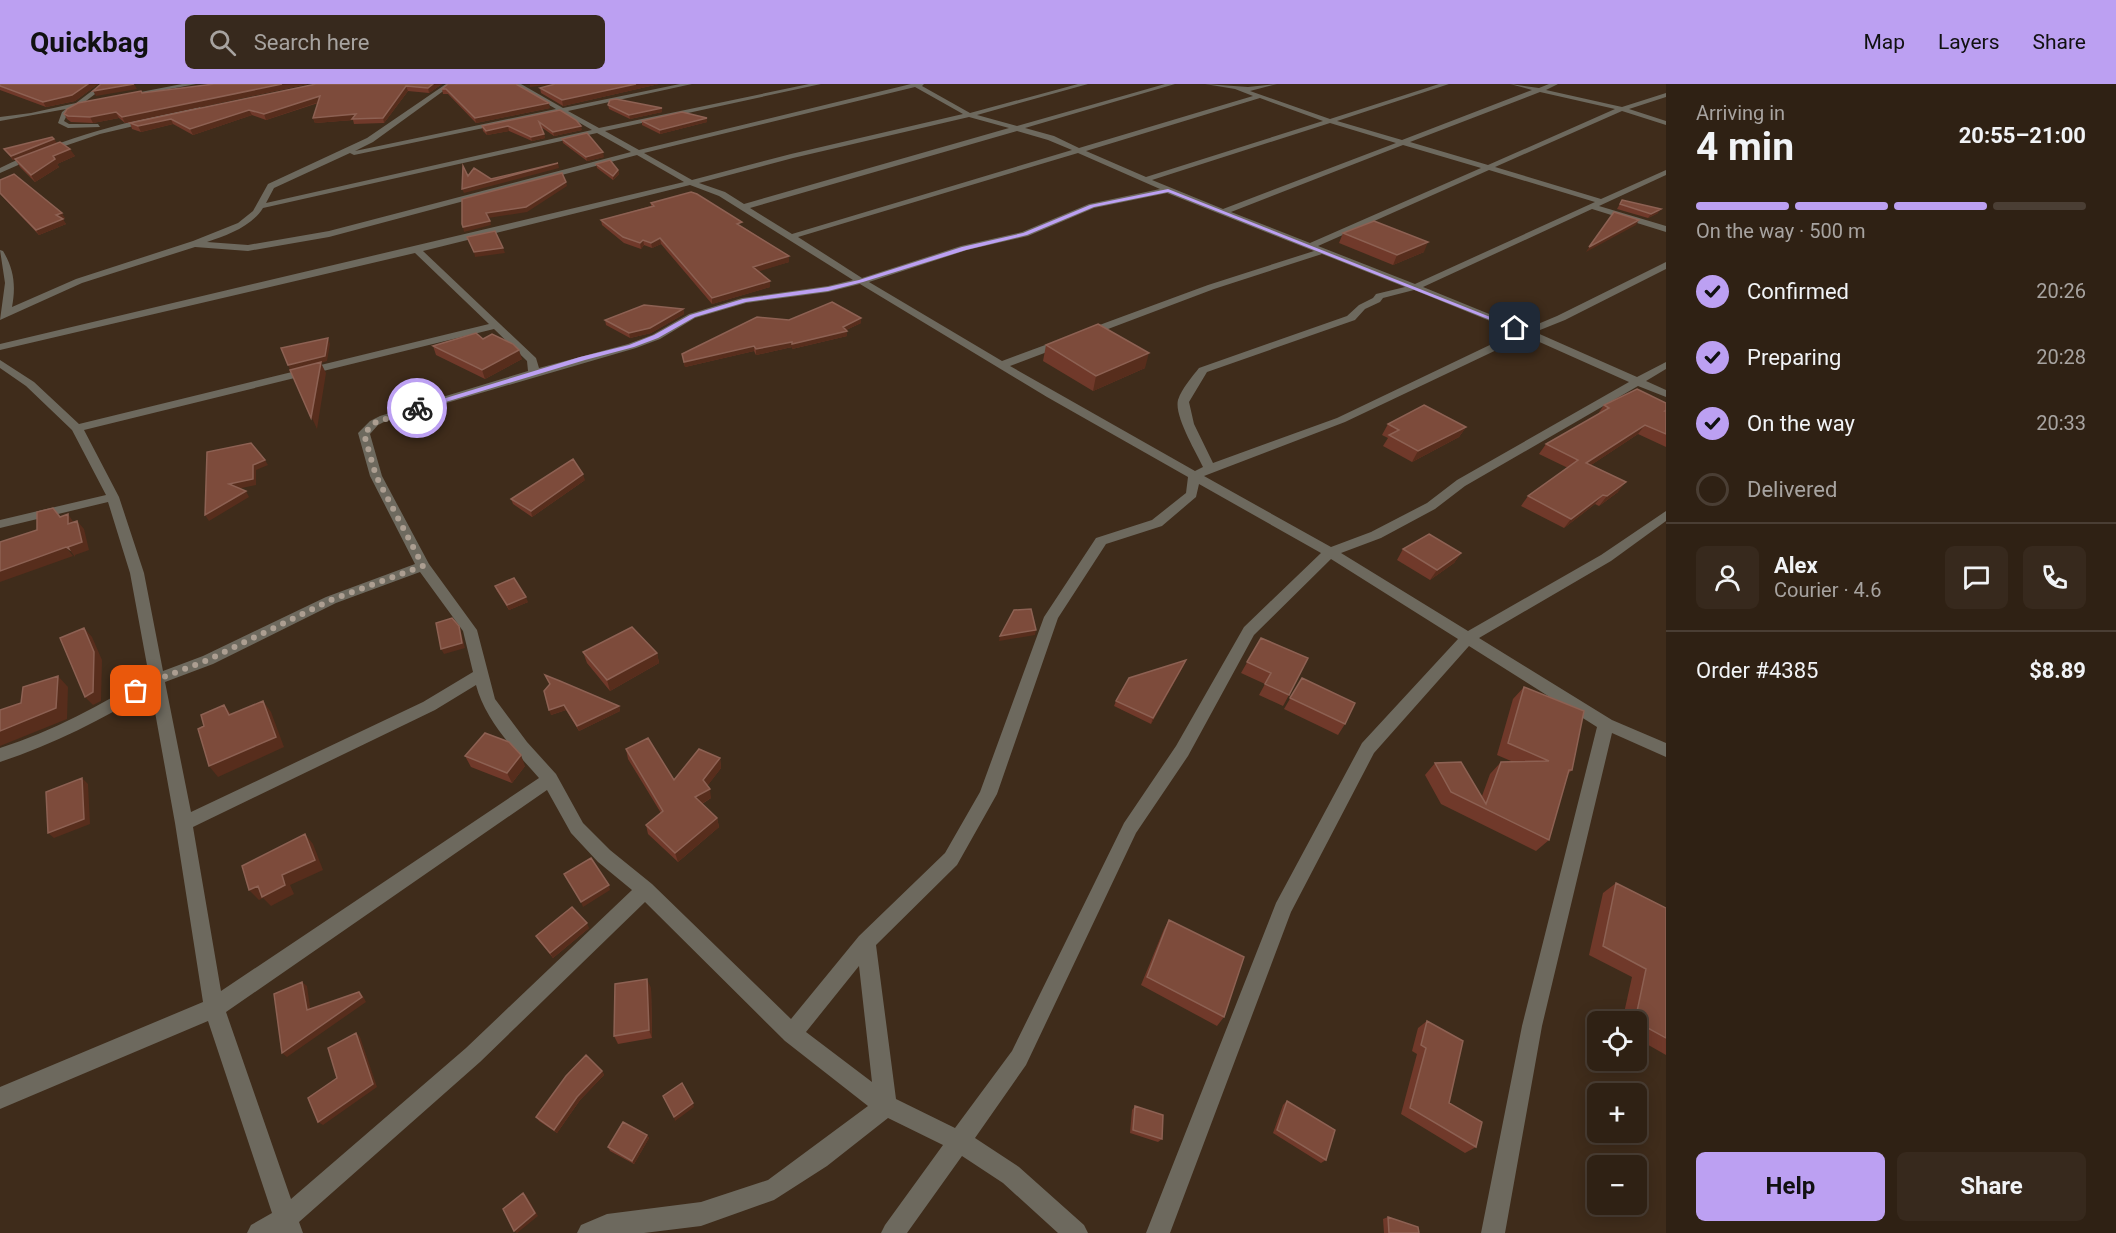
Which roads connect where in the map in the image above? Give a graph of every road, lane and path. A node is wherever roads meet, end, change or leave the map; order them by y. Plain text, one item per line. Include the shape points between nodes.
1 (105, 84) edge
2 (193, 84) edge
3 (450, 84) edge
4 (516, 84) edge
5 (689, 84) edge
6 (818, 84) edge
7 (917, 84) edge
8 (1085, 84) edge
9 (1172, 84) edge
10 (1208, 84) edge
11 (1274, 84) edge
12 (1446, 84) edge
13 (1513, 84) edge
14 (1555, 84) edge
15 (1237, 88) junction
16 (1537, 89) junction
17 (1666, 95) edge
18 (1260, 96) junction
19 (111, 98) edge
20 (100, 100) edge
21 (78, 104) junction
22 (212, 107) edge
23 (563, 109) junction
24 (1622, 109) junction
25 (969, 115) junction
26 (0, 119) edge
27 (143, 121) junction
28 (1330, 121) junction
29 (1666, 123) edge
30 (1016, 129) junction
31 (599, 131) junction
32 (1402, 142) junction
33 (1079, 150) junction
34 (636, 153) junction
35 (338, 157) junction
36 (1489, 167) junction
37 (0, 171) edge
38 (1666, 171) edge
39 (1145, 180) junction
40 (691, 183) junction
41 (1168, 190) junction
42 (1601, 201) junction
43 (262, 206) junction
44 (1590, 206) junction
45 (743, 207) junction
46 (1222, 212) junction
47 (1666, 230) edge
48 (790, 237) junction
49 (191, 244) junction
50 (1310, 246) junction
51 (416, 249) junction
52 (1322, 251) junction
53 (0, 253) edge
54 (1666, 265) edge
55 (861, 281) junction
56 (1415, 287) junction
57 (2, 316) edge
58 (497, 325) junction
59 (1528, 333) junction
60 (0, 348) edge
61 (0, 363) edge
62 (1004, 364) junction
63 (1666, 364) edge
64 (534, 373) junction
65 (1637, 381) junction
66 (1666, 394) edge
67 (77, 428) junction
68 (1210, 468) junction
69 (1194, 476) junction
70 (113, 497) junction
71 (1666, 515) edge
72 (0, 524) edge
73 (1330, 552) junction
74 (423, 566) junction
75 (1469, 637) junction
76 (482, 674) junction
77 (156, 680) junction
78 (1606, 724) junction
79 (1666, 750) edge
80 (0, 755) edge
81 (550, 778) junction
82 (184, 823) junction
83 (645, 890) junction
84 (866, 942) junction
85 (214, 1008) junction
86 (792, 1034) junction
87 (0, 1098) edge
88 (886, 1106) junction
89 (960, 1142) junction
90 (288, 1226) edge
91 (258, 1233) edge
92 (588, 1233) edge
93 (893, 1233) edge
94 (1076, 1233) edge
95 (1158, 1233) edge
96 (1493, 1233) edge

1 - 21 street
2 - 19 street
3 - 35 street
4 - 23 street via 537,90
5 - 23 street
6 - 31 street
7 - 25 street
7 - 34 street
8 - 25 street
9 - 30 street
10 - 15 street
11 - 15 street
12 - 28 street
13 - 16 street
14 - 16 street
15 - 18 street
16 - 24 street
16 - 32 street
17 - 24 street
18 - 28 street
18 - 33 street
20 - 21 street
21 - 26 street
21 - 27 street via 64,112 60,122 79,127
22 - 27 street
23 - 31 street
23 - 35 street
24 - 29 street
24 - 36 street
25 - 30 street
25 - 40 street
27 - 37 street via 38,152
28 - 32 street
28 - 39 street
30 - 33 street
30 - 45 street
31 - 34 street
31 - 43 street
32 - 36 street
32 - 46 street
33 - 39 street
33 - 48 street
34 - 40 street
34 - 49 street via 329,234 248,248
35 - 43 street via 271,186
36 - 42 street
36 - 50 street
38 - 42 street
39 - 41 street
40 - 45 street via 722,194
40 - 51 street
41 - 46 street
41 - 55 street via 1092,206 1025,234
42 - 44 street
43 - 49 street via 235,227
44 - 47 street
44 - 56 street
45 - 48 street
46 - 50 street
48 - 55 street
49 - 57 street via 89,277
50 - 52 street
51 - 58 street
51 - 60 street
52 - 56 street
52 - 62 street via 1211,286
53 - 57 street via 9,269 9,295
54 - 59 street
55 - 62 street
55 - 64 street via 745,300 692,316 632,346
56 - 59 street
56 - 68 street via 1379,296 1351,318 1318,331 1203,370 1183,402 1188,424
58 - 64 street via 532,360
58 - 67 street
59 - 65 street
59 - 68 street via 1341,420
61 - 67 street via 30,384
62 - 69 street
63 - 65 street
64 - 74 street via 384,418 364,434 376,476
65 - 66 street
65 - 73 street via 1461,483 1431,506 1376,535
67 - 70 street
68 - 69 street
69 - 73 street
69 - 84 street via 1192,494 1157,523 1101,541 1051,617 988,794 951,859
70 - 72 street
70 - 77 street via 137,573
71 - 75 street via 1606,558
73 - 75 street
73 - 89 street via 1249,631 1182,751 1130,828 1019,1058
74 - 76 street via 470,630
74 - 77 street via 331,600 208,660
75 - 78 street
75 - 95 street via 1368,748 1283,909
76 - 81 street via 488,701 499,718
76 - 82 street via 429,706
77 - 80 street via 98,714
77 - 82 street
78 - 79 street
78 - 96 street via 1532,1026
81 - 83 street via 577,828
81 - 85 street
82 - 85 street
83 - 86 street
83 - 90 street
84 - 86 street
84 - 88 street
85 - 87 street
85 - 90 street
86 - 88 street
88 - 89 street
88 - 92 street via 774,1189 701,1214 607,1226
89 - 93 street
89 - 94 street via 1011,1175
90 - 91 street

